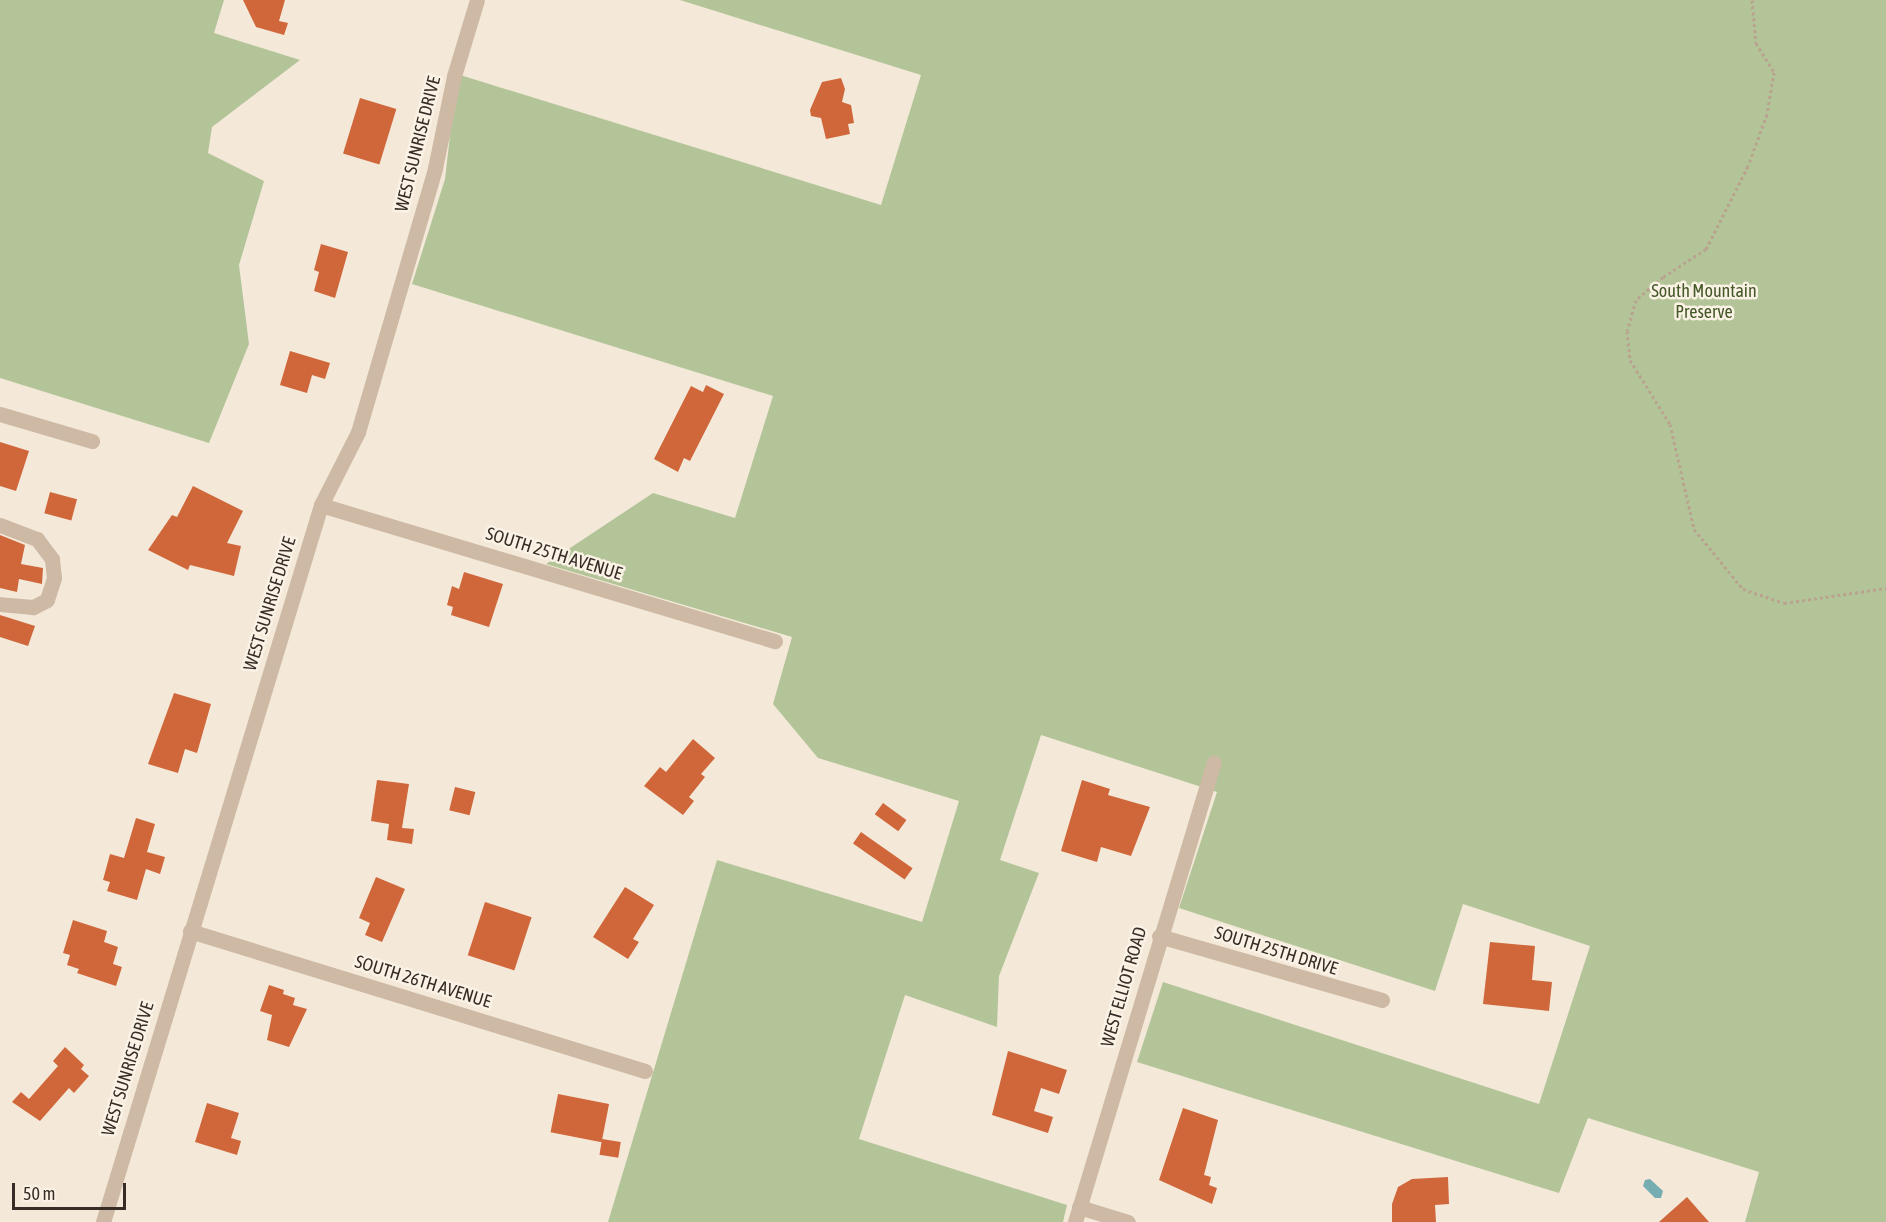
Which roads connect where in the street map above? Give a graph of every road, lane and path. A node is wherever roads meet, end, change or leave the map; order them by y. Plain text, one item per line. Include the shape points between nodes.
1 (477, 0) edge
2 (1752, 0) edge
3 (0, 414) edge
4 (92, 441) dead end
5 (321, 505) junction
6 (0, 525) edge
7 (1886, 588) edge
8 (0, 604) edge
9 (775, 641) dead end
10 (1214, 763) dead end
11 (190, 931) junction
12 (1159, 936) junction
13 (1382, 1000) dead end
14 (645, 1071) dead end
15 (1077, 1215) edge
16 (103, 1222) edge
17 (1128, 1222) edge

1 - 5 street, WEST SUNRISE DRIVE via 454,76 435,168 358,432
2 - 7 path via 1756,43 1774,72 1767,114 1748,166 1706,249 1636,300 1627,331 1630,360 1670,424 1694,529 1743,589 1784,603
3 - 4 street
5 - 9 street, SOUTH 25TH AVENUE
5 - 11 street, WEST SUNRISE DRIVE
6 - 8 street via 37,539 52,559 54,578 47,600 33,607
10 - 12 street, WEST ELLIOT ROAD
11 - 14 street, SOUTH 26TH AVENUE
11 - 16 street, WEST SUNRISE DRIVE
12 - 13 street, SOUTH 25TH DRIVE
12 - 15 street, WEST ELLIOT ROAD
15 - 17 street

